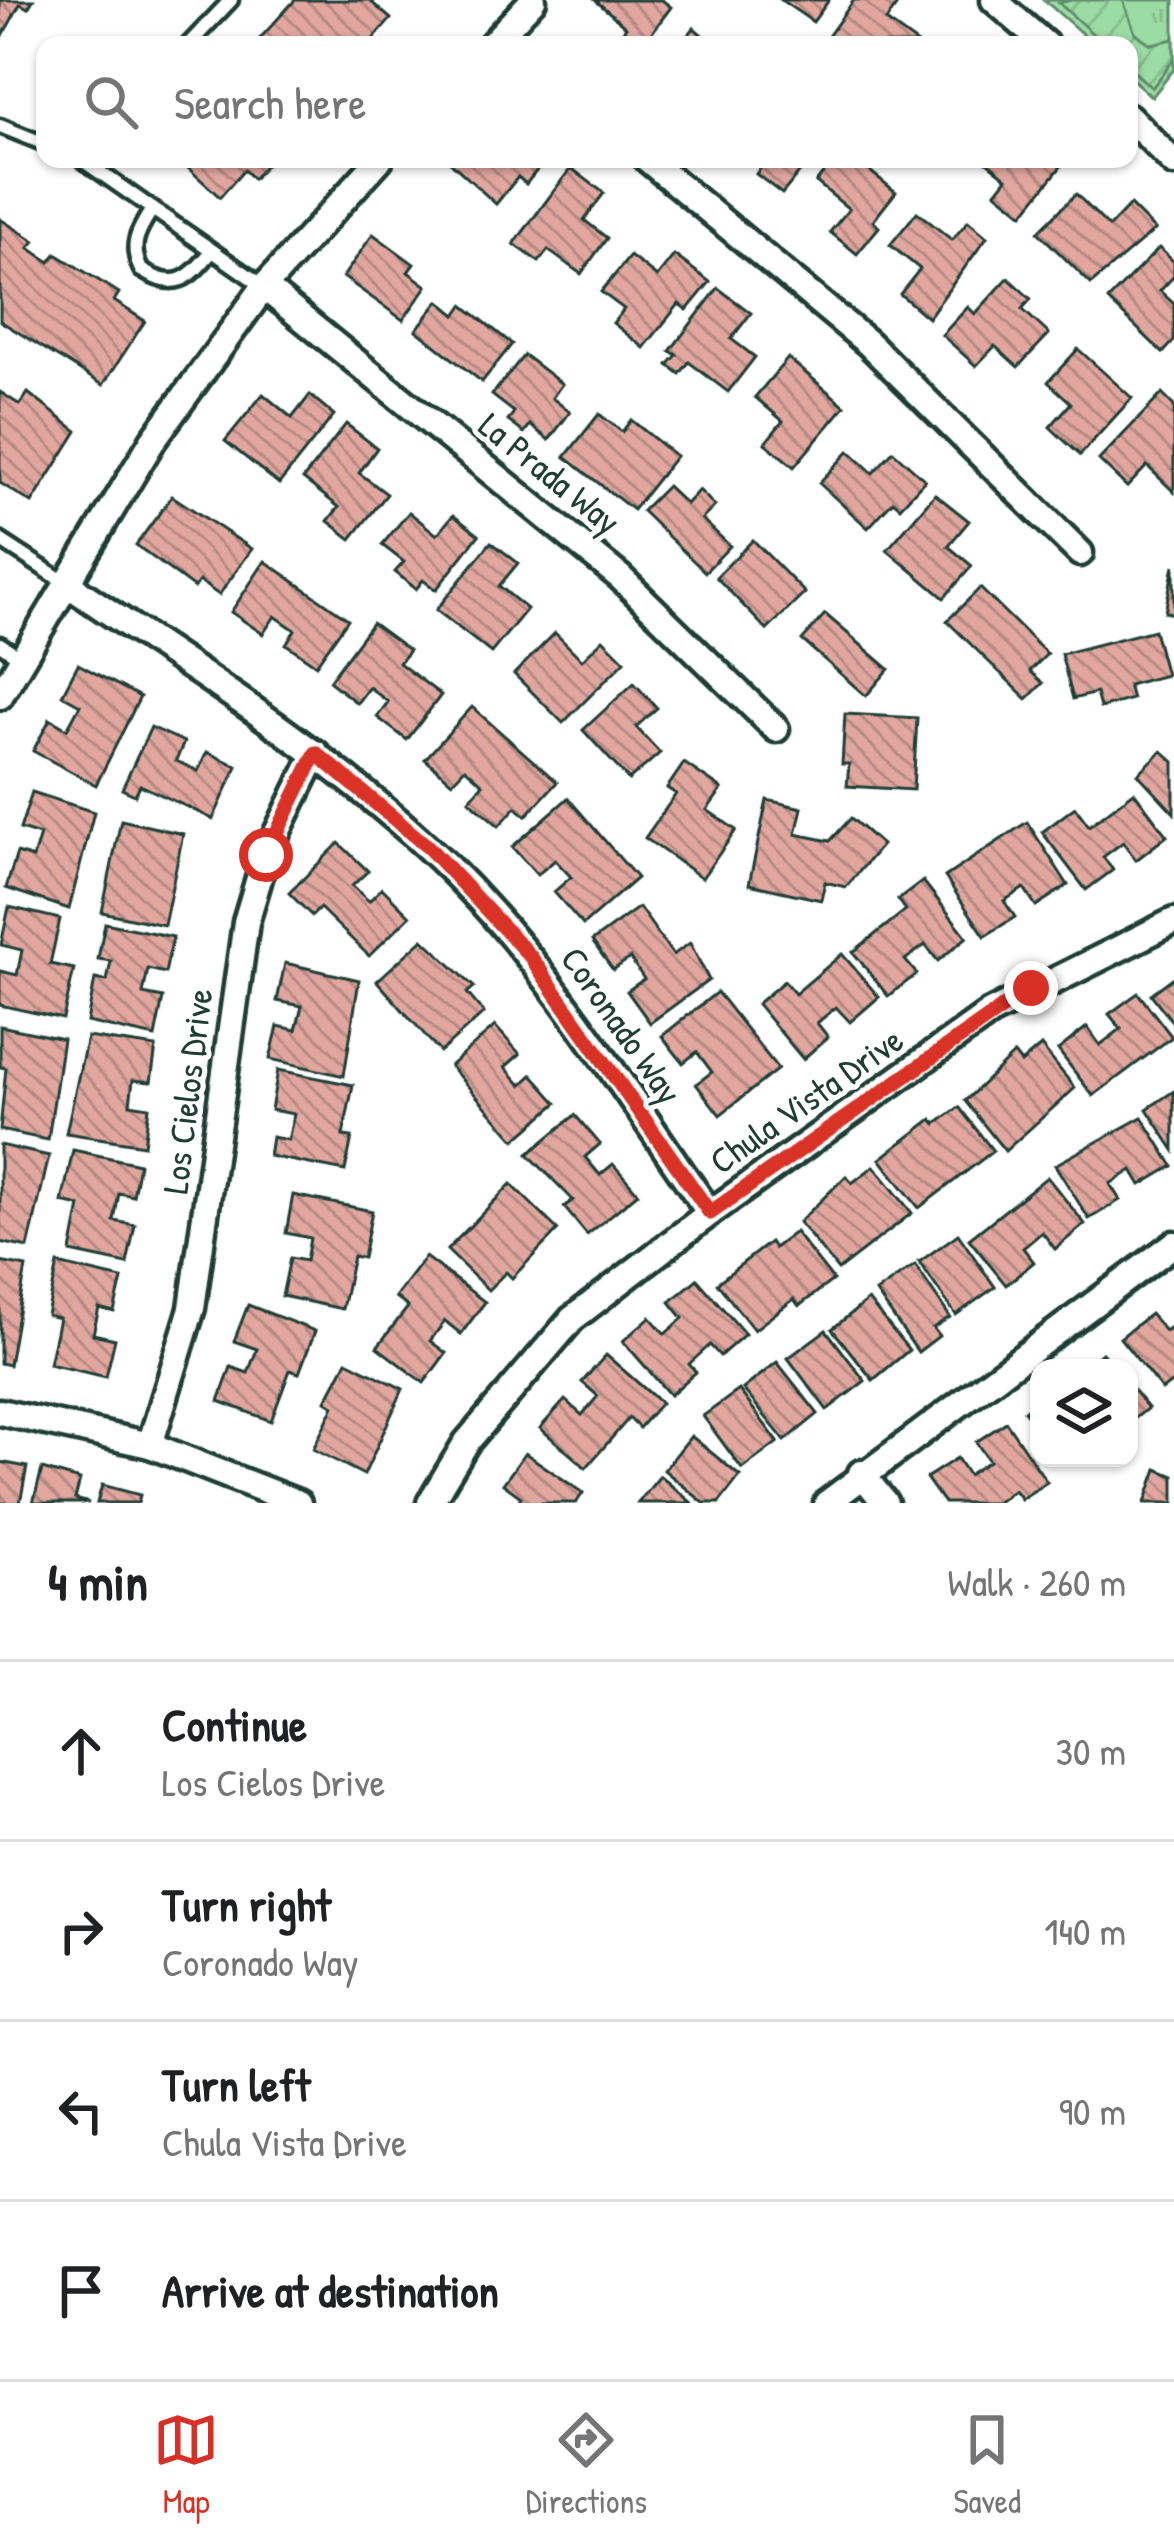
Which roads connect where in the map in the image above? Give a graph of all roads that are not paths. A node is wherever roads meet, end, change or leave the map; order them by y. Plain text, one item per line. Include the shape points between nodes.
1 (231, 0) edge
2 (533, 0) edge
3 (994, 0) edge
4 (197, 36) edge
5 (504, 36) edge
6 (1036, 36) edge
7 (0, 126) edge
8 (1138, 126) edge
9 (36, 140) edge
10 (1174, 163) edge
11 (94, 168) edge
12 (372, 168) edge
13 (658, 168) edge
14 (152, 209) junction
15 (212, 251) junction
16 (265, 287) junction
17 (0, 540) edge
18 (1080, 553) dead end
19 (66, 583) junction
20 (10, 651) edge
21 (0, 696) edge
22 (776, 729) dead end
23 (316, 753) junction
24 (1174, 921) edge
25 (710, 1213) junction
26 (1174, 1244) edge
27 (0, 1412) edge
28 (150, 1445) junction
29 (862, 1473) junction
30 (298, 1503) edge
31 (430, 1503) edge
32 (827, 1503) edge
33 (884, 1503) edge

1 - 4 lane
2 - 5 street
3 - 6 street
7 - 9 lane
8 - 10 street
11 - 14 lane
12 - 16 street
13 - 18 street via 868,343
14 - 15 lane
14 - 15 lane via 135,236 142,270 177,284
15 - 16 lane
16 - 19 street via 153,440
16 - 22 street, La Prada Way via 620,577
17 - 19 lane
19 - 20 street
19 - 23 street, Coronado Way
20 - 21 street
23 - 25 street, Coronado Way via 428,847 530,956
23 - 28 street, Los Cielos Drive via 266,855 246,922 192,1308
24 - 25 street, Chula Vista Drive via 990,1013
25 - 31 street, Chula Vista Drive via 572,1319 466,1443
26 - 29 street
27 - 28 street
28 - 30 street
29 - 32 street
29 - 33 street

